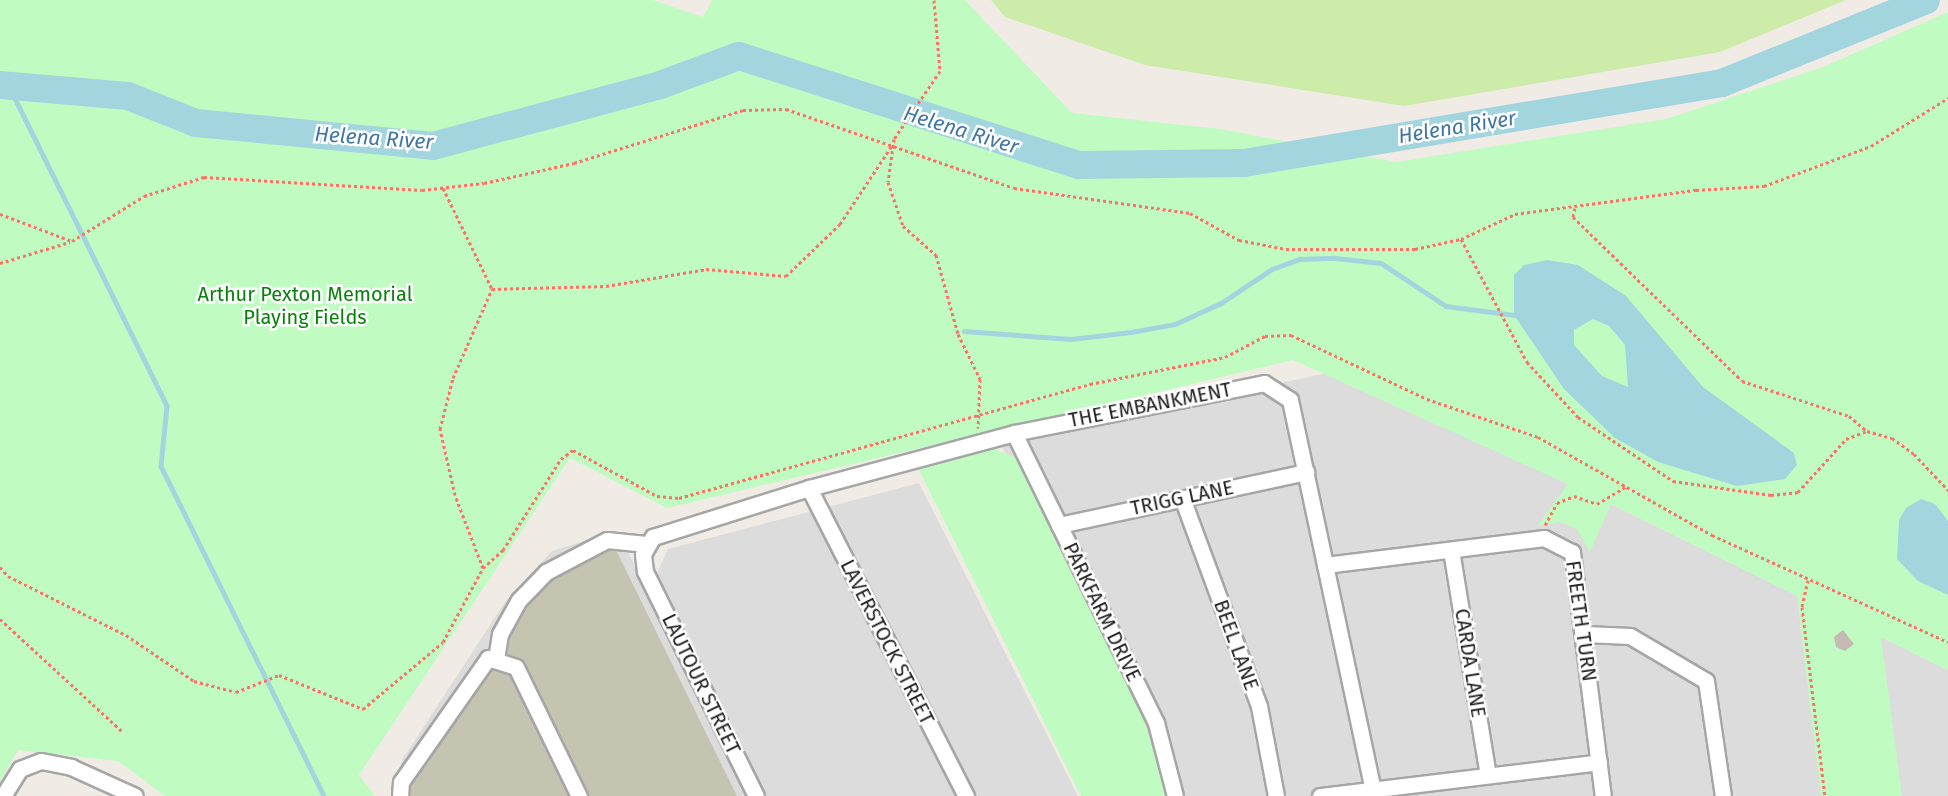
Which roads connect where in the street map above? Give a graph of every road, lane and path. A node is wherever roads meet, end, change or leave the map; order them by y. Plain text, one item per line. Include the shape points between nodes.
1 (934, 0) edge
2 (1948, 98) edge
3 (894, 143) junction
4 (443, 188) junction
5 (1575, 208) junction
6 (0, 214) edge
7 (1461, 238) junction
8 (72, 241) junction
9 (0, 263) edge
10 (492, 289) junction
11 (979, 416) junction
12 (1867, 431) junction
13 (1014, 433) junction
14 (980, 442) junction
15 (1306, 472) junction
16 (1627, 486) junction
17 (809, 488) junction
18 (1948, 490) edge
19 (1182, 498) junction
20 (1059, 525) junction
21 (1544, 538) junction
22 (646, 544) junction
23 (1451, 550) junction
24 (1325, 565) junction
25 (0, 567) edge
26 (483, 567) junction
27 (1808, 580) junction
28 (0, 618) edge
29 (1585, 634) junction
30 (1948, 642) edge
31 (496, 659) junction
32 (123, 732) dead end
33 (1599, 762) junction
34 (1488, 775) junction
35 (1373, 793) edge
36 (3, 796) edge
37 (135, 796) edge
38 (400, 796) edge
39 (579, 796) edge
40 (756, 796) edge
41 (966, 796) edge
42 (1175, 796) edge
43 (1276, 796) edge
44 (1320, 796) edge
45 (1603, 796) edge
46 (1723, 796) edge
47 (1825, 796) edge

1 - 3 path via 940,32 940,71 924,102
2 - 5 path via 1871,146 1810,174 1764,186 1696,190
3 - 4 path via 786,109 743,110 574,163
3 - 7 path via 942,166 1014,188 1190,213 1239,240 1286,249 1415,249
3 - 10 path via 840,224 786,276 706,269 606,286
3 - 11 path via 888,182 903,226 936,255 958,334 980,379
4 - 8 path via 204,177 144,196
4 - 10 path
5 - 7 path via 1515,213
5 - 12 path via 1572,217 1742,381 1849,416
6 - 8 path
7 - 12 path via 1527,362 1578,417 1673,481 1772,495 1798,492 1846,440
8 - 9 path
10 - 26 path via 453,378 440,429 455,495
11 - 14 path
11 - 16 path via 1090,384 1225,357 1265,336 1291,334 1427,399 1538,437
11 - 26 path via 679,498 657,496 573,450 561,459 503,550
12 - 18 path via 1892,438 1914,454
13 - 14 street, THE EMBANKMENT
13 - 15 street, THE EMBANKMENT via 1264,382 1290,400
13 - 20 street, PARKFARM DRIVE
14 - 17 street, THE EMBANKMENT
15 - 19 street, TRIGG LANE
15 - 24 street, THE EMBANKMENT
16 - 21 path via 1597,504 1574,496 1557,503
16 - 27 path via 1712,535
17 - 22 street, THE EMBANKMENT via 663,532
17 - 41 street, LAVERSTOCK STREET
19 - 20 street, TRIGG LANE
19 - 43 street, BEEL LANE via 1259,706
20 - 42 street, PARKFARM DRIVE via 1156,723
21 - 23 street, FREETH TURN
21 - 29 street, FREETH TURN via 1572,552
22 - 31 street via 607,540 546,572 519,600 500,634
22 - 40 street, LAUTOUR STREET via 645,571
23 - 24 street, FREETH TURN
23 - 34 street, CARDA LANE
24 - 35 street, THE EMBANKMENT
25 - 26 path via 8,576 126,635 194,681 236,692 279,675 363,709 443,642
27 - 30 path
27 - 47 path via 1802,607
28 - 32 path
29 - 33 street, FREETH TURN
29 - 46 street via 1630,636 1706,681
31 - 38 street via 479,664 401,782
31 - 39 street via 516,667
33 - 34 street
33 - 45 street, FREETH TURN
34 - 35 street
35 - 44 street
36 - 37 street via 21,769 41,761 71,767

